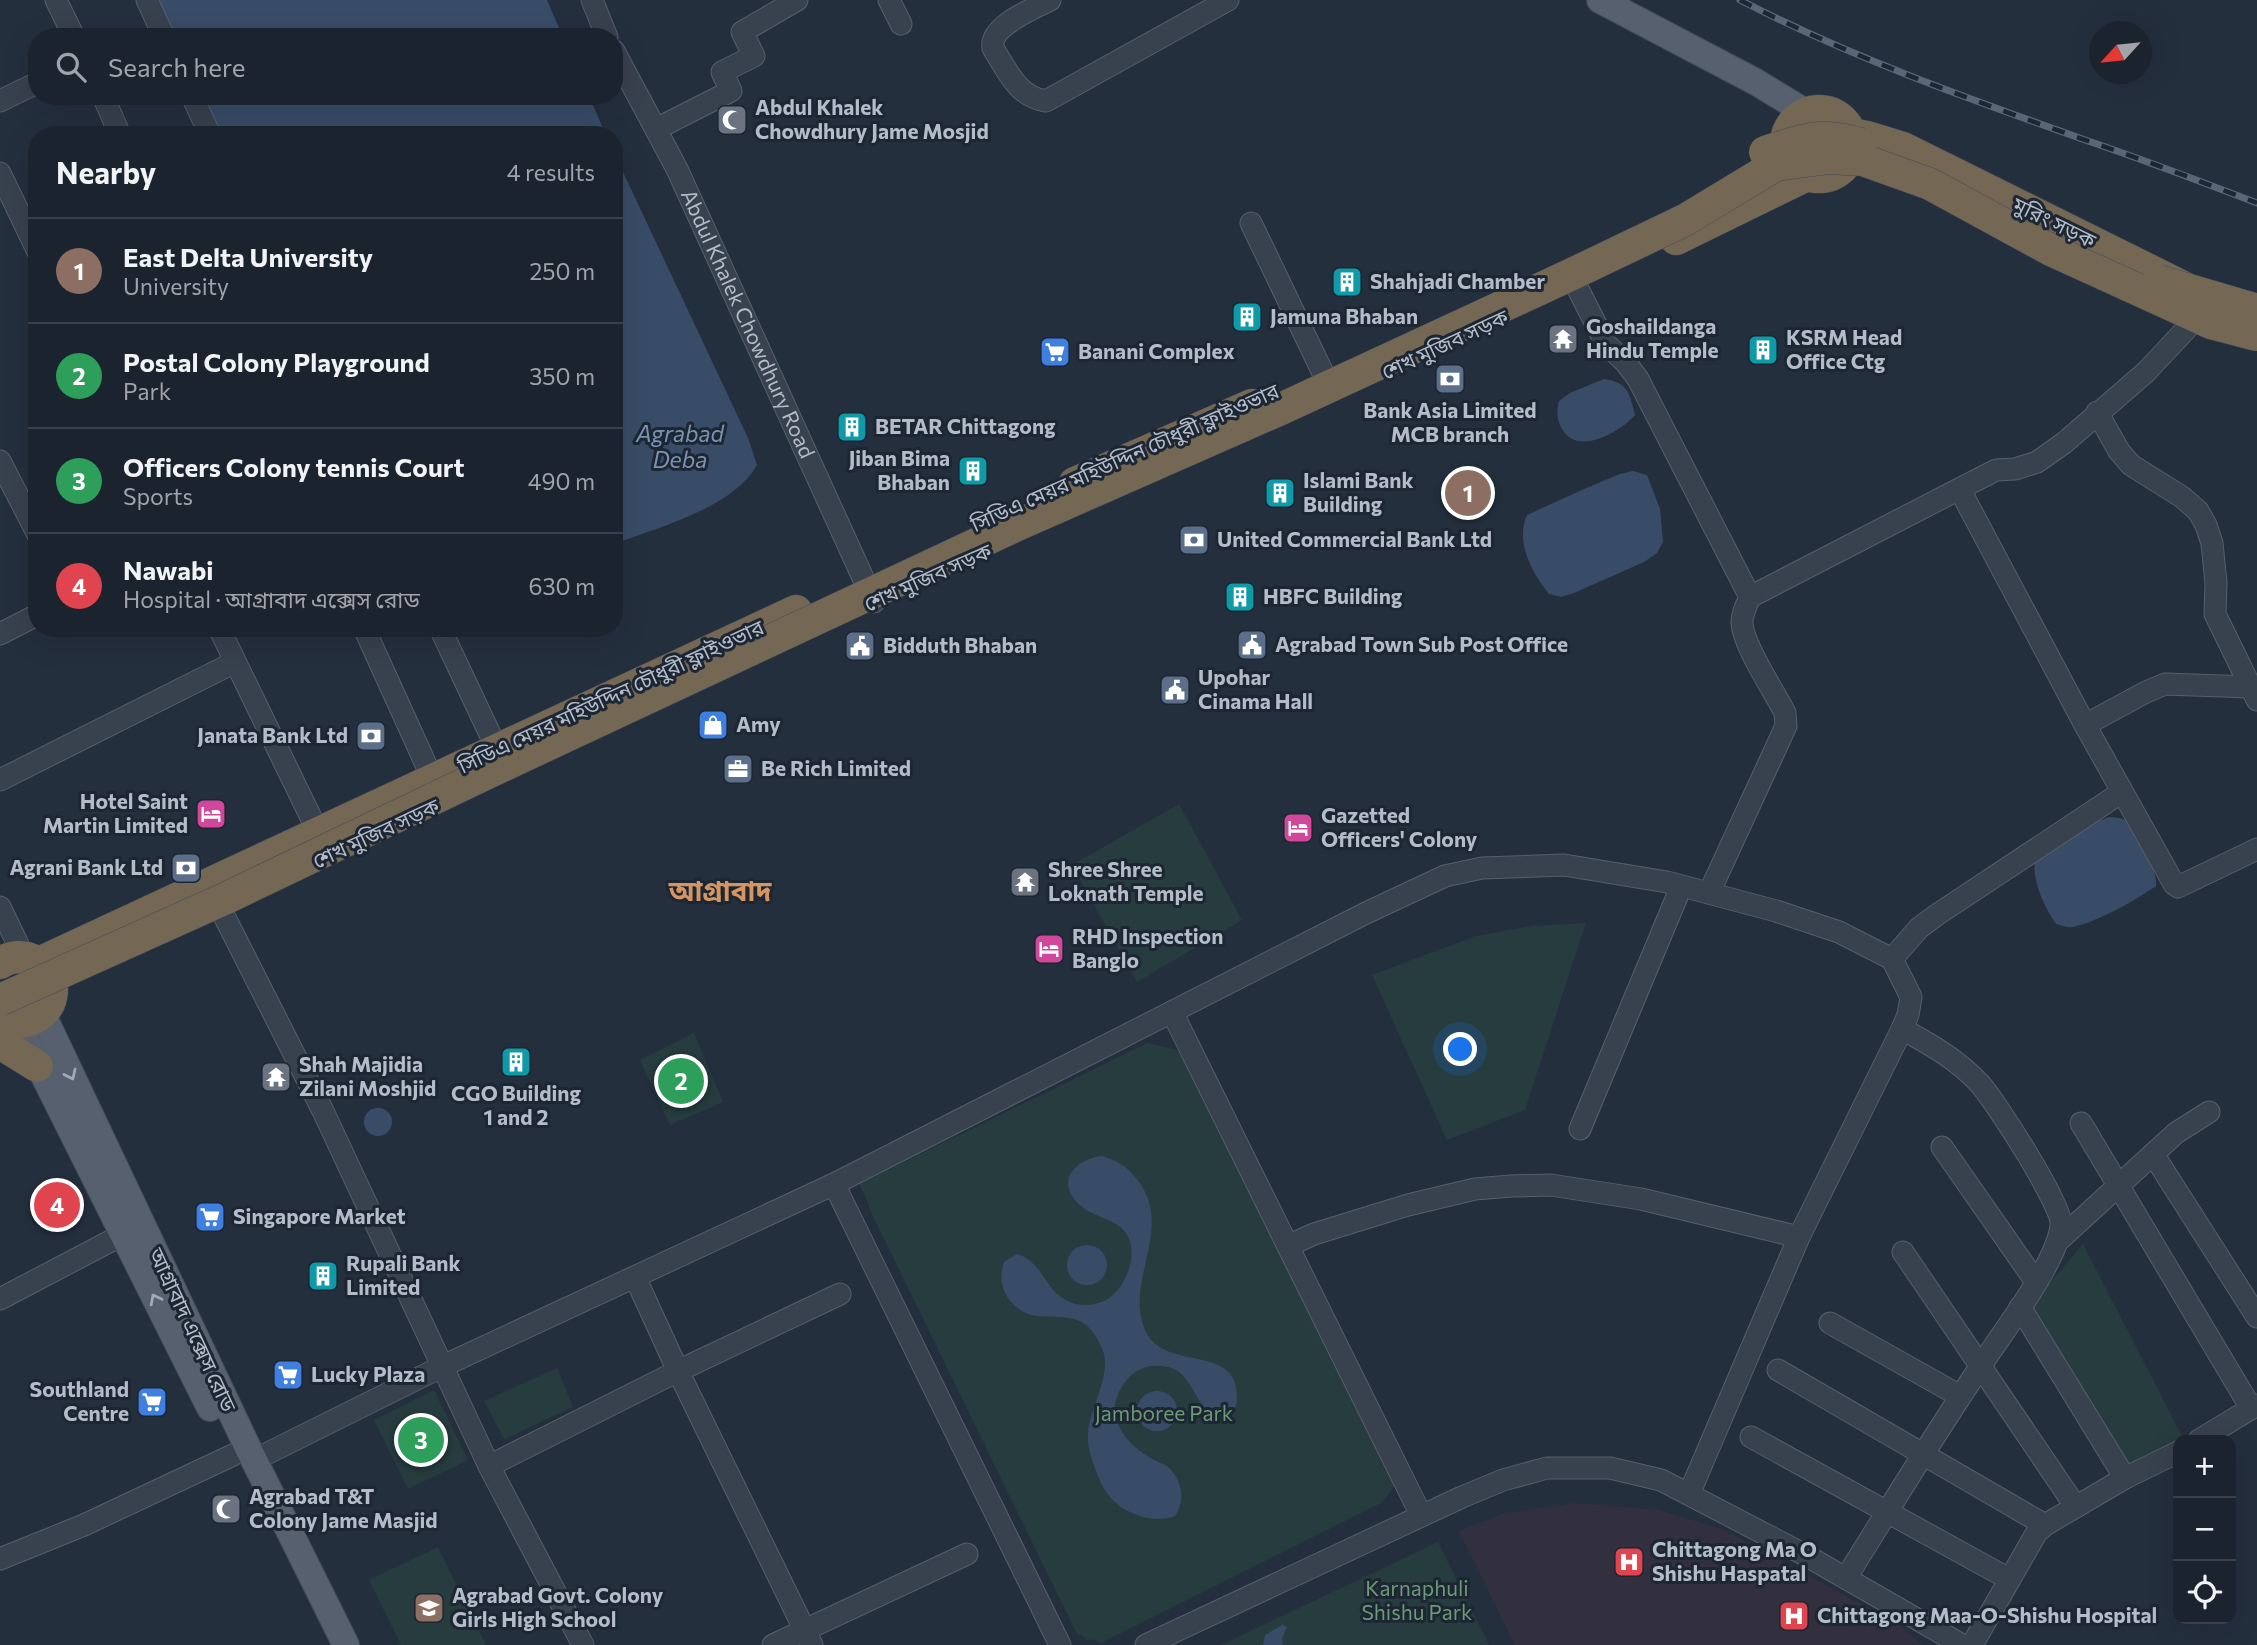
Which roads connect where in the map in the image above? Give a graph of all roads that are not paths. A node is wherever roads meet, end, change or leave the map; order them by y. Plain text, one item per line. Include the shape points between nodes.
1 (55, 0) edge
2 (147, 0) edge
3 (592, 0) edge
4 (797, 0) edge
5 (889, 0) edge
6 (1050, 0) edge
7 (1228, 0) edge
8 (1600, 0) edge
9 (901, 24) dead end
10 (69, 28) edge
11 (160, 28) edge
12 (603, 28) edge
13 (623, 68) edge
14 (28, 87) edge
15 (0, 101) edge
16 (107, 105) edge
17 (196, 105) edge
18 (1807, 113) junction
19 (116, 126) edge
20 (206, 126) edge
21 (656, 129) junction
22 (1850, 134) junction
23 (1786, 144) junction
24 (0, 173) edge
25 (1807, 175) junction
26 (1251, 223) dead end
27 (28, 231) edge
28 (1576, 285) junction
29 (2211, 302) junction
30 (2257, 310) edge
31 (2257, 317) edge
32 (2257, 335) edge
33 (1323, 373) junction
34 (2097, 412) junction
35 (0, 461) edge
36 (1960, 490) junction
37 (28, 515) edge
38 (869, 591) junction
39 (1751, 597) junction
40 (28, 620) edge
41 (0, 634) edge
42 (223, 637) edge
43 (368, 637) edge
44 (444, 637) edge
45 (235, 662) junction
46 (2252, 680) edge
47 (2085, 725) junction
48 (497, 749) junction
49 (0, 780) edge
50 (433, 780) junction
51 (2122, 792) junction
52 (319, 834) junction
53 (2257, 849) edge
54 (1681, 887) junction
55 (1709, 893) junction
56 (0, 907) edge
57 (220, 908) junction
58 (1892, 959) junction
59 (15, 987) edge
60 (1172, 1012) junction
61 (1902, 1029) junction
62 (37, 1066) joint
63 (2209, 1112) dead end
64 (2081, 1124) dead end
65 (1580, 1129) dead end
66 (1942, 1146) dead end
67 (2153, 1154) junction
68 (834, 1184) junction
69 (2118, 1186) junction
70 (122, 1235) junction
71 (1799, 1237) junction
72 (2059, 1240) junction
73 (1288, 1246) junction
74 (1903, 1252) dead end
75 (635, 1277) junction
76 (2036, 1282) junction
77 (840, 1294) dead end
78 (0, 1299) edge
79 (2020, 1307) junction
80 (2257, 1317) edge
81 (1830, 1323) dead end
82 (1980, 1366) junction
83 (441, 1367) junction
84 (1778, 1370) dead end
85 (678, 1371) junction
86 (1960, 1396) junction
87 (2254, 1407) edge
88 (2207, 1435) edge
89 (1751, 1437) dead end
90 (1923, 1452) junction
91 (2173, 1454) edge
92 (244, 1457) junction
93 (489, 1466) junction
94 (2125, 1478) junction
95 (1689, 1494) junction
96 (2076, 1507) junction
97 (1887, 1512) junction
98 (1421, 1516) junction
99 (2045, 1525) junction
100 (967, 1554) dead end
101 (0, 1559) edge
102 (1846, 1578) junction
103 (2009, 1579) junction
104 (808, 1637) edge
105 (327, 1645) edge
106 (346, 1645) edge
107 (583, 1645) edge
108 (773, 1645) edge
109 (1060, 1645) edge
110 (1146, 1645) edge
111 (1962, 1645) edge
112 (1972, 1645) edge

1 - 10 street
2 - 11 street
3 - 12 street
4 - 21 street via 742,32 754,56 722,72 731,91
5 - 9 street
6 - 7 street via 1003,26 992,41 1023,92 1046,101
8 - 18 main road
13 - 21 street, Abdul Khalek Chowdhury Road
14 - 15 street
16 - 19 street
17 - 20 street
18 - 22 highway via 1835,116
18 - 23 highway via 1792,126
21 - 38 street, Abdul Khalek Chowdhury Road
22 - 25 highway via 1852,149 1843,167 1826,176
22 - 29 highway, মুরিং সড়ক via 1903,148
23 - 25 highway via 1792,163
23 - 33 highway, শেখ মুজিব সড়ক via 1706,197
24 - 27 street
25 - 28 highway, শেখ মুজিব সড়ক
26 - 33 street
28 - 38 highway, শেখ মুজিব সড়ক
28 - 39 street via 1606,344 1638,379
29 - 31 highway, মুরিং সড়ক
29 - 34 street via 2146,372
30 - 59 highway, সিডিএ মেয়র মহিউদ্দিন চৌধুরী ফ্লাইওভার, bridge via 2158,281 1898,153 1841,138 1814,137 1759,154 1606,242 889,565 525,739 252,862
32 - 59 highway, bridge via 2211,323 2051,250 1930,184 1863,160 1829,158 1776,165 1685,220 1545,286 1017,525 224,899
33 - 38 highway, শেখ মুজিব সড়ক via 1098,472
34 - 36 street via 2036,462 1996,470
34 - 46 street via 2131,465 2198,511 2212,543 2215,614
35 - 37 street
36 - 39 street
36 - 47 street
38 - 48 highway, শেখ মুজিব সড়ক
38 - 57 highway, শেখ মুজিব সড়ক
39 - 55 street via 1742,626 1785,713 1786,726
40 - 41 street
42 - 45 street
43 - 50 street
44 - 48 street
45 - 49 street
45 - 52 street
46 - 47 street via 2165,684
47 - 51 street
48 - 50 highway, শেখ মুজিব সড়ক
50 - 52 highway, শেখ মুজিব সড়ক
51 - 53 street via 2178,887
51 - 58 street via 1938,914
52 - 59 highway, শেখ মুজিব সড়ক
54 - 55 street
54 - 60 street via 1564,865 1482,868 1445,876
54 - 65 street
55 - 58 street via 1839,932
56 - 59 street
57 - 59 highway, শেখ মুজিব সড়ক
57 - 83 street via 323,1111
58 - 61 street via 1911,998
59 - 62 highway
59 -> 92 main road, আগ্রাবাদ এক্সেস রোড
60 - 68 street
60 - 73 street
61 - 71 street
61 - 72 street via 1958,1063 1986,1092 2059,1211
62 - 70 main road, আগ্রাবাদ এক্সেস রোড
63 - 67 street
64 - 69 street
66 - 76 street
67 - 69 street
67 - 80 street
68 - 75 street
68 - 109 street
69 - 72 street
69 - 87 street
70 - 78 street
92 -> 70 main road, আগ্রাবাদ এক্সেস রোড
71 - 73 street via 1641,1199 1551,1185 1475,1189 1357,1219
71 - 95 street
72 - 76 street
73 - 98 street
74 - 82 street
75 - 83 street
75 - 85 street
76 - 79 street
77 - 85 street
79 - 82 street
79 - 94 street
81 - 86 street
82 - 86 street
82 - 96 street
83 - 92 street
83 - 93 street
84 - 90 street
85 - 93 street
85 - 104 street
86 - 90 street
87 - 88 street
89 - 97 street
90 - 97 street
90 - 99 street
91 - 94 street
92 - 101 street
92 - 105 main road, আগ্রাবাদ এক্সেস রোড
92 - 106 main road, আগ্রাবাদ এক্সেস রোড
93 - 107 street
94 - 96 street
95 - 98 street via 1661,1480 1610,1468 1546,1468 1503,1480
95 - 102 street
96 - 99 street
97 - 102 street
97 - 103 street
98 - 110 street
99 - 103 street
100 - 104 street
102 - 111 street
103 - 112 street
104 - 108 street

